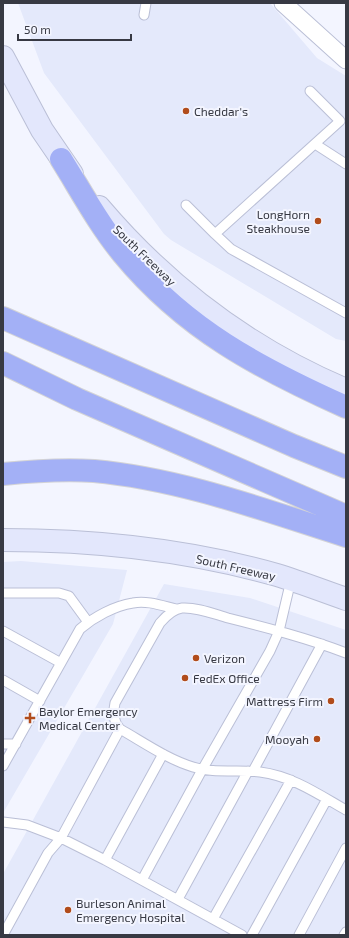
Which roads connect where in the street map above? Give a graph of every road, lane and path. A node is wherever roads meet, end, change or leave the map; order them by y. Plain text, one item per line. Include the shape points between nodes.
1 (146, 3) edge
2 (282, 3) edge
3 (144, 15) dead end
4 (3, 57) edge
5 (346, 60) edge
6 (310, 91) dead end
7 (343, 123) edge
8 (315, 144) junction
9 (61, 159) junction
10 (346, 164) edge
11 (186, 205) dead end
12 (215, 234) junction
13 (346, 313) edge
14 (3, 318) edge
15 (3, 363) edge
16 (346, 390) edge
17 (346, 408) edge
18 (346, 467) edge
19 (3, 474) edge
20 (346, 516) edge
21 (346, 536) edge
22 (3, 540) edge
23 (291, 580) junction
24 (3, 593) edge
25 (346, 599) edge
26 (176, 610) junction
27 (88, 622) junction
28 (3, 631) edge
29 (279, 631) junction
30 (322, 644) junction
31 (346, 653) edge
32 (61, 663) junction
33 (3, 680) edge
34 (40, 701) junction
35 (120, 729) junction
36 (3, 744) edge
37 (16, 744) junction
38 (163, 754) junction
39 (3, 766) edge
40 (202, 770) junction
41 (250, 771) junction
42 (291, 780) junction
43 (327, 799) junction
44 (345, 806) edge
45 (3, 822) edge
46 (61, 838) junction
47 (346, 848) edge
48 (106, 860) junction
49 (142, 880) junction
50 (178, 899) junction
51 (213, 919) junction
52 (346, 932) edge
53 (3, 935) edge
54 (242, 935) edge
55 (252, 935) edge
56 (299, 935) edge
57 (344, 935) edge

1 - 3 lane
2 - 5 street
4 - 9 main road, South Freeway via 24,98
6 - 7 lane
7 - 8 lane
8 - 10 lane
8 - 12 lane
9 - 16 main road, South Freeway via 118,229 145,258 176,285 236,332 270,353 314,377
9 - 17 highway via 122,253 174,306 244,357
11 - 12 lane
12 - 13 lane via 231,249
14 - 18 highway
15 - 20 highway via 77,399
19 - 21 highway via 92,471 130,476 242,502
22 - 23 main road, South Freeway via 54,540 203,558
23 - 25 main road, South Freeway
23 - 29 lane
24 - 27 lane via 59,593 69,596
26 - 27 lane via 134,602 109,610
26 - 29 lane via 184,608 206,612
26 - 35 lane via 160,623 118,696 113,714 114,721
27 - 32 lane via 80,629
28 - 32 lane
29 - 30 lane
29 - 40 lane via 247,694
30 - 31 lane
30 - 41 lane
32 - 34 lane
33 - 34 lane
34 - 37 lane
35 - 38 lane
35 - 46 lane
36 - 37 lane
37 - 39 lane
38 - 40 lane via 177,762
38 - 48 lane
40 - 41 lane
40 - 49 lane
41 - 42 lane
41 - 50 lane
42 - 43 lane
42 - 51 lane
43 - 44 lane
43 - 55 lane
45 - 46 lane via 27,825
46 - 48 lane
46 - 53 lane via 48,853
47 - 56 lane
48 - 49 lane
49 - 50 lane
50 - 51 lane
51 - 54 lane
52 - 57 lane

